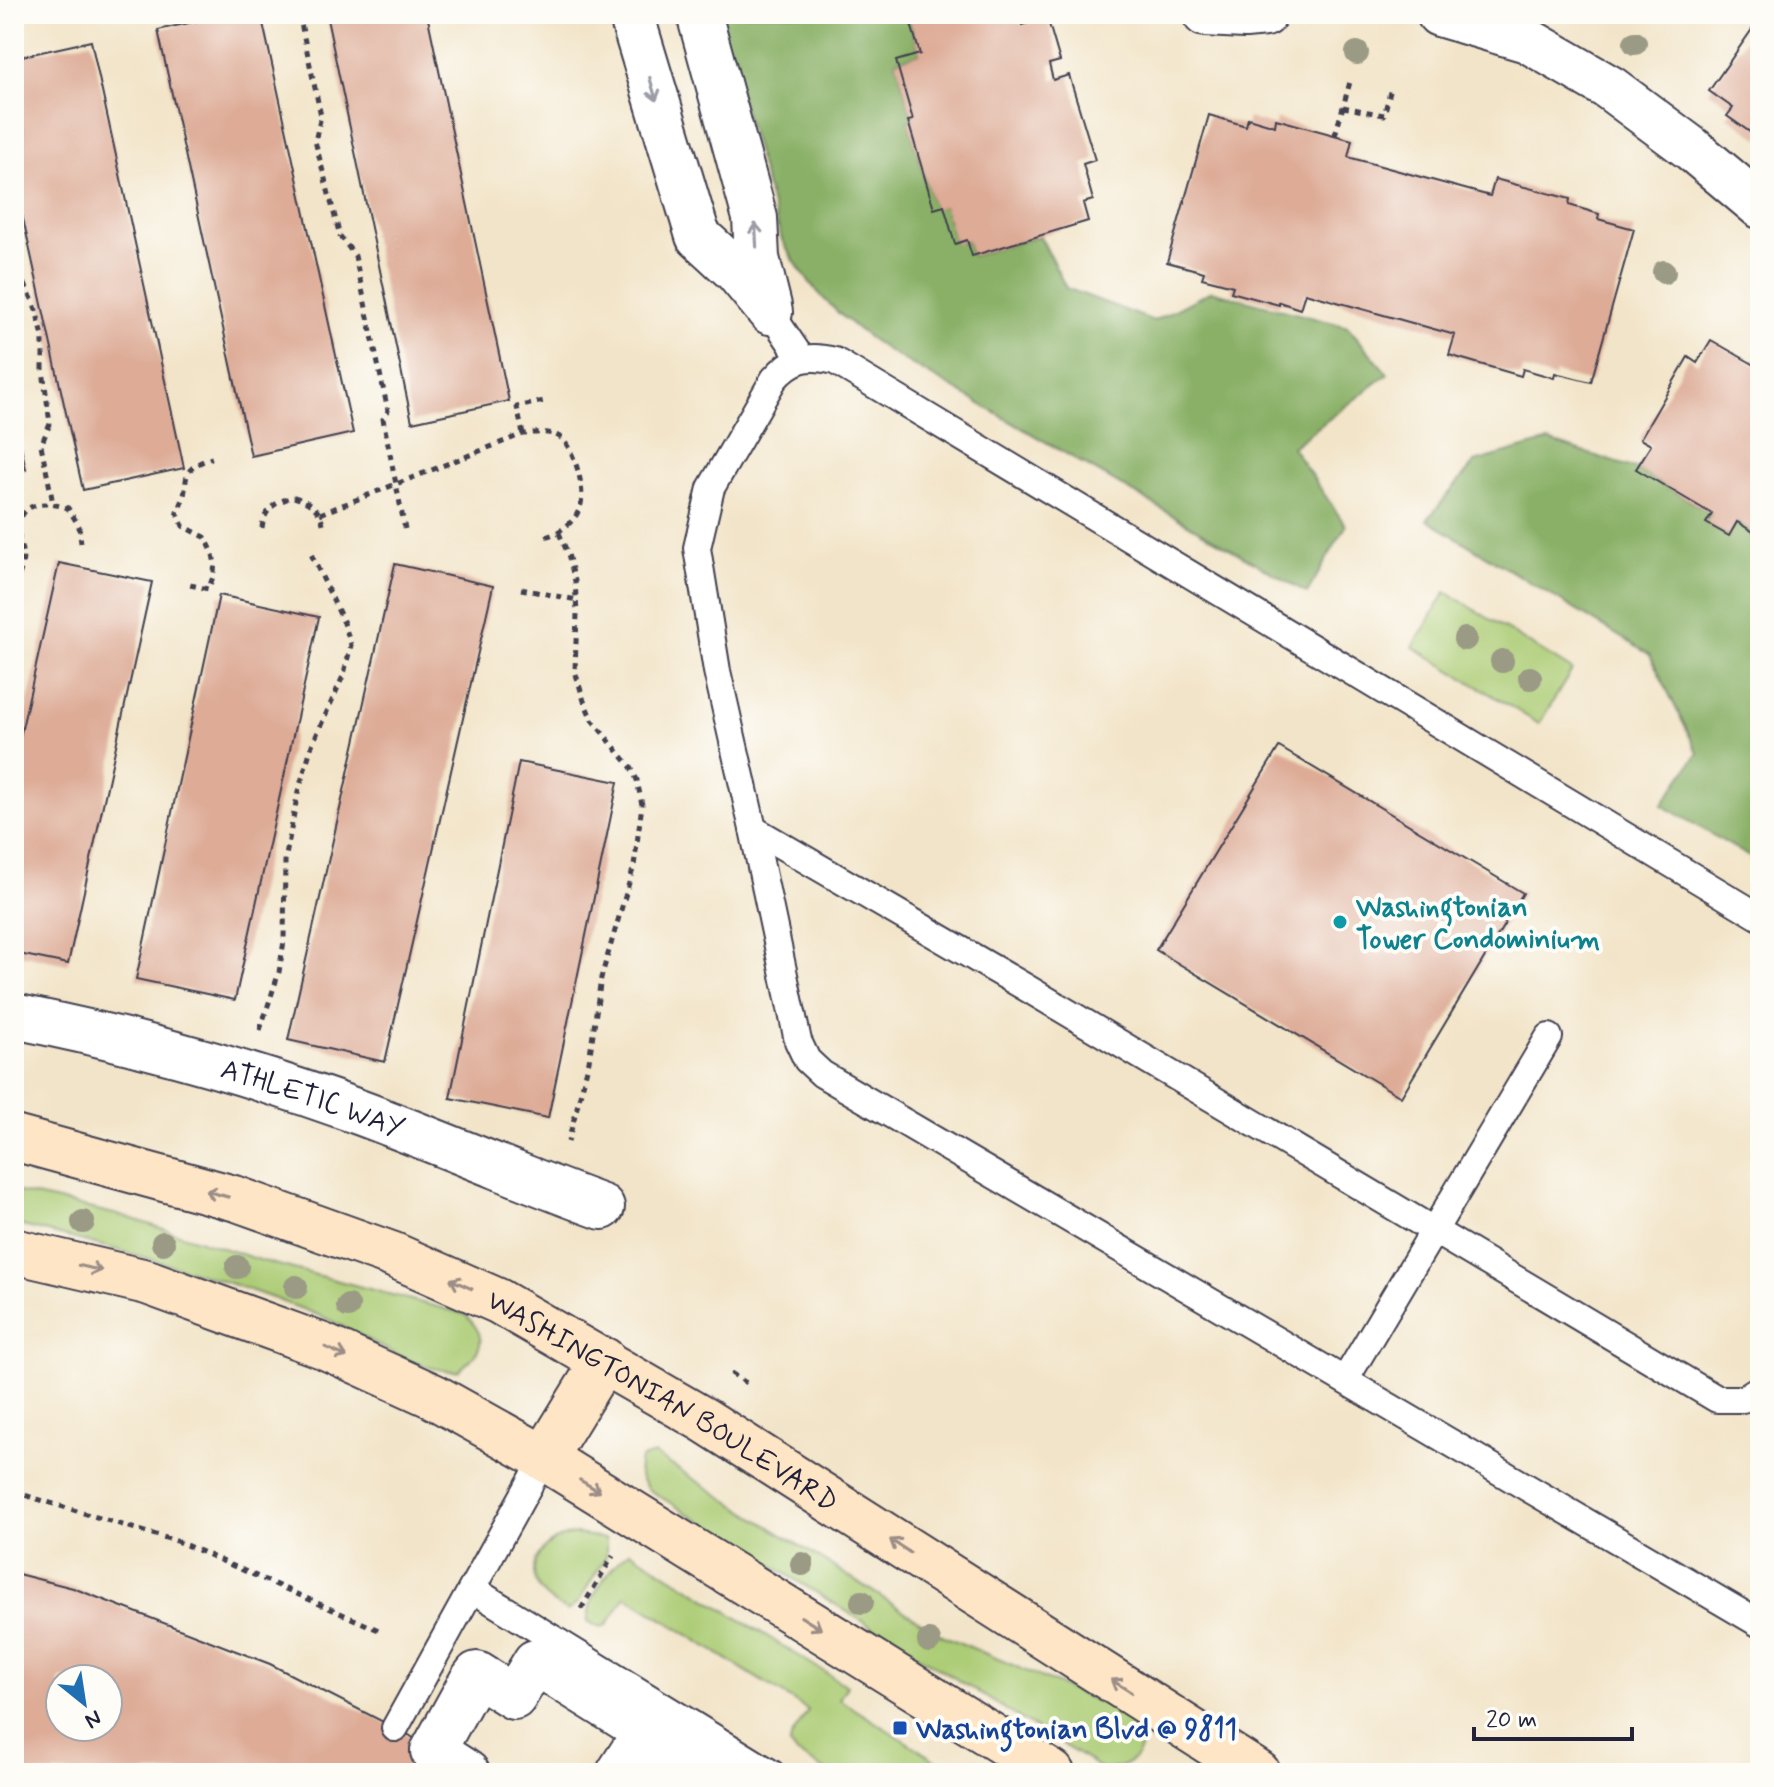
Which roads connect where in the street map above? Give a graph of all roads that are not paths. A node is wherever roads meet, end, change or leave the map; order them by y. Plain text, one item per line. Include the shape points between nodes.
1 (631, 14) edge
2 (699, 14) edge
3 (1205, 14) edge
4 (1265, 14) edge
5 (1439, 14) edge
6 (1760, 206) edge
7 (770, 312) junction
8 (801, 358) junction
9 (753, 829) junction
10 (1760, 917) edge
11 (14, 1016) edge
12 (1549, 1037) dead end
13 (14, 1138) edge
14 (602, 1207) dead end
15 (1435, 1231) junction
16 (14, 1251) edge
17 (604, 1360) junction
18 (1345, 1380) junction
19 (1760, 1388) edge
20 (544, 1458) junction
21 (472, 1589) junction
22 (1760, 1624) edge
23 (395, 1728) dead end
24 (467, 1773) edge
25 (619, 1773) edge
26 (682, 1773) edge
27 (713, 1773) edge
28 (771, 1773) edge
29 (1052, 1773) edge
30 (1258, 1773) edge

1 -> 7 street via 698,236
7 -> 2 street via 757,258 755,218
3 - 4 street
5 - 6 street via 1527,40 1610,88
7 - 8 lane
8 - 9 lane via 774,379 714,483 697,548 717,671
8 - 10 lane via 835,361
9 - 15 lane
9 - 18 lane via 798,1041 814,1068
11 - 14 street, ATHLETIC WAY via 242,1072
12 - 15 lane
17 -> 13 street, WASHINGTONIAN BOULEVARD via 498,1301 391,1254 237,1199
15 - 18 lane
15 - 19 lane via 1717,1399 1743,1399
16 -> 20 street via 147,1282 323,1346 433,1396
17 - 20 street
30 -> 17 street, WASHINGTONIAN BOULEVARD
18 - 22 lane
20 - 21 lane
20 -> 29 street
21 - 23 lane
21 - 28 lane
24 - 27 street via 433,1751 471,1682 477,1674 514,1697 535,1662
25 - 26 street via 637,1745

